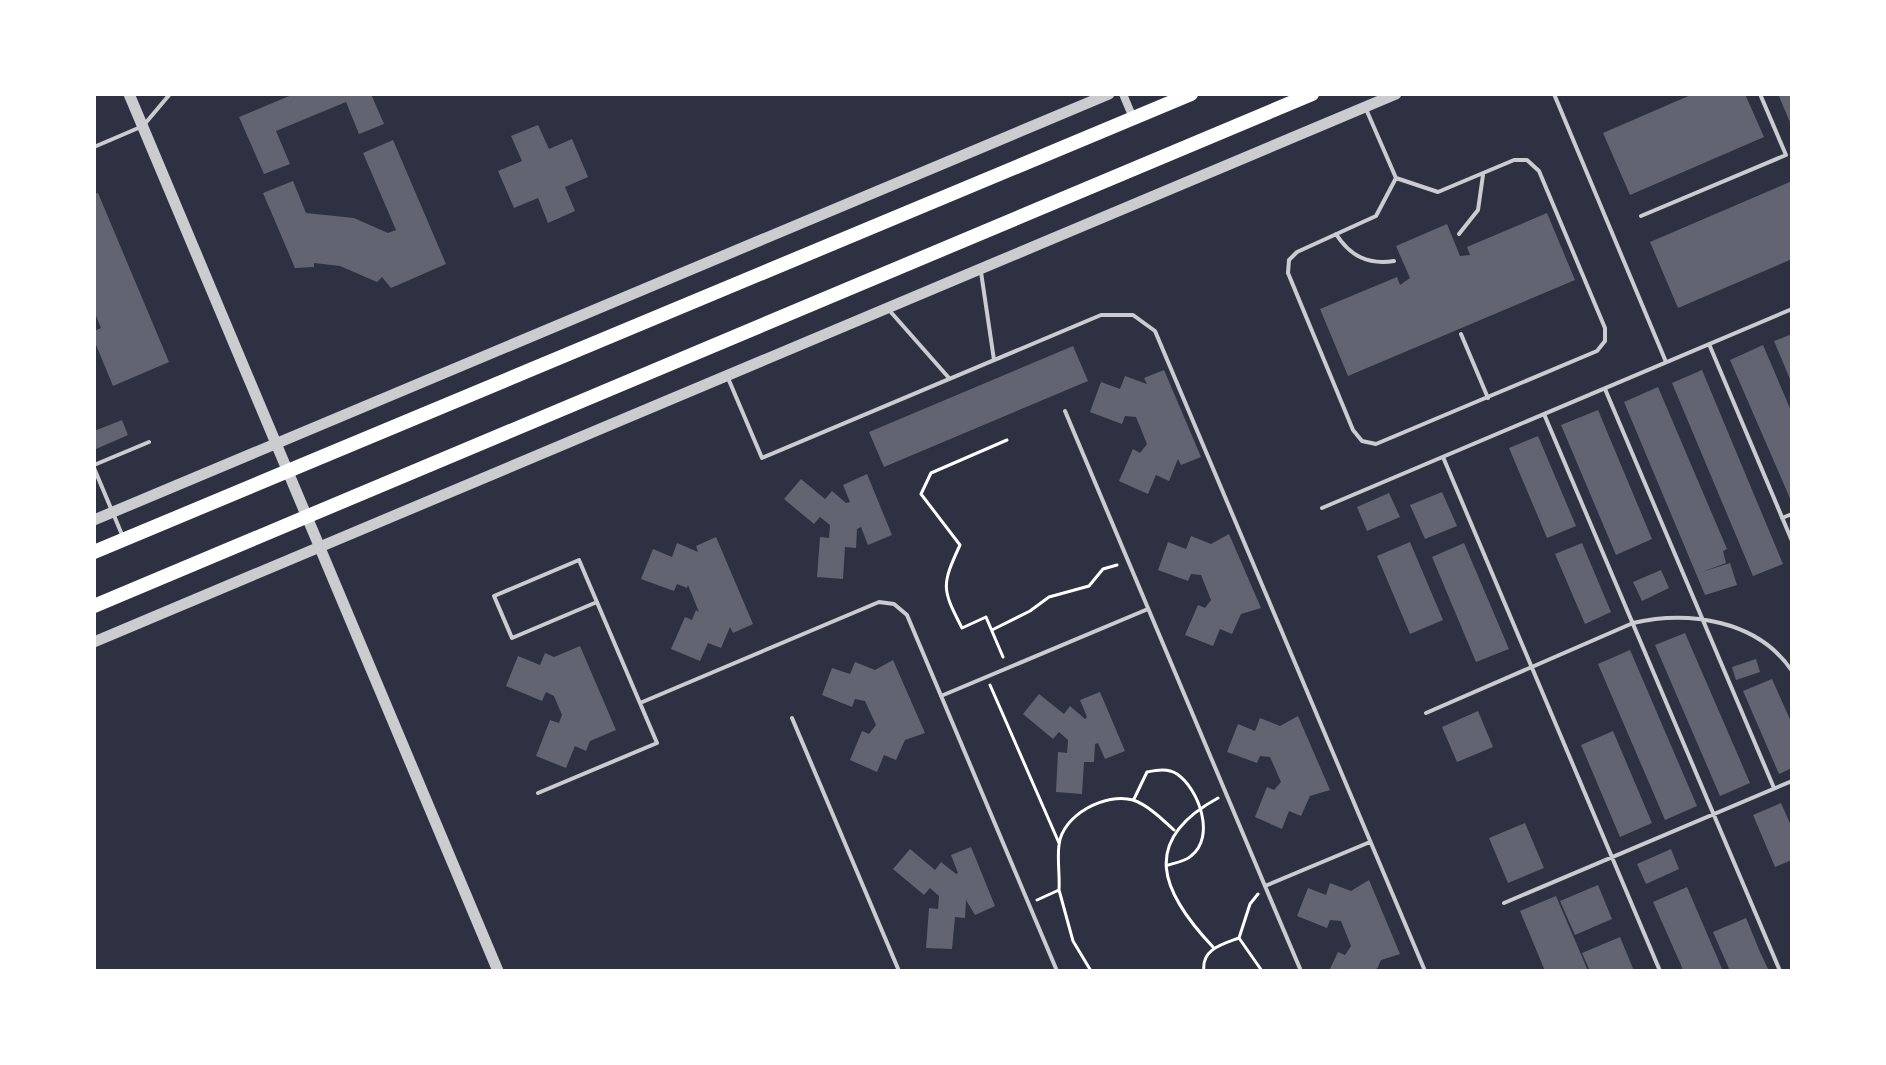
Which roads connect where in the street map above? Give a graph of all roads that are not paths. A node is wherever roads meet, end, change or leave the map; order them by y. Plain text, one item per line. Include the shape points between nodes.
1 (129, 94) edge
2 (170, 94) edge
3 (1109, 94) edge
4 (1123, 94) edge
5 (1191, 94) edge
6 (1312, 94) edge
7 (1396, 94) edge
8 (1554, 94) edge
9 (1760, 94) edge
10 (1365, 107) junction
11 (1133, 118) junction
12 (143, 126) junction
13 (94, 147) edge
14 (1792, 153) edge
15 (1786, 155) junction
16 (1483, 174) junction
17 (1396, 178) junction
18 (1641, 216) dead end
19 (1336, 234) junction
20 (1459, 234) dead end
21 (1394, 261) dead end
22 (980, 269) junction
23 (887, 308) junction
24 (1792, 309) edge
25 (1461, 334) dead end
26 (1709, 344) junction
27 (994, 360) junction
28 (1666, 362) junction
29 (727, 376) junction
30 (950, 379) junction
31 (1605, 389) junction
32 (1488, 398) junction
33 (1065, 411) dead end
34 (1544, 414) junction
35 (149, 442) dead end
36 (276, 443) junction
37 (1443, 457) junction
38 (94, 467) edge
39 (287, 469) junction
40 (1322, 508) dead end
41 (112, 512) junction
42 (1792, 514) edge
43 (307, 517) junction
44 (1782, 518) junction
45 (94, 520) edge
46 (124, 539) junction
47 (1792, 541) edge
48 (320, 547) junction
49 (94, 552) edge
50 (597, 602) junction
51 (94, 606) edge
52 (1148, 609) junction
53 (1702, 619) junction
54 (1633, 623) junction
55 (94, 642) edge
56 (1532, 667) junction
57 (1792, 671) edge
58 (941, 696) junction
59 (640, 703) junction
60 (1426, 713) dead end
61 (792, 718) dead end
62 (1792, 781) edge
63 (1774, 788) junction
64 (538, 793) dead end
65 (1713, 814) junction
66 (1371, 842) junction
67 (1612, 857) junction
68 (1265, 886) junction
69 (1504, 903) dead end
70 (498, 971) edge
71 (899, 971) edge
72 (1057, 971) edge
73 (1301, 971) edge
74 (1425, 971) edge
75 (1660, 971) edge
76 (1780, 971) edge

1 - 12 street
2 - 12 lane
3 - 36 street
4 - 11 street
5 - 11 highway
6 - 43 highway
7 - 10 street
8 - 28 lane
9 - 15 lane
10 - 17 lane
10 - 22 street
11 - 39 highway
12 - 13 lane
12 - 36 street
14 - 15 lane
15 - 18 lane
16 - 17 lane via 1438,192
16 - 20 lane via 1478,210
16 - 32 lane via 1514,160 1527,160 1539,171 1605,328 1605,341 1597,351
17 - 19 lane via 1376,216
19 - 21 lane via 1346,251 1366,260
19 - 32 lane via 1297,252 1289,260 1288,273 1362,441 1376,444
22 - 23 street
22 - 27 lane
23 - 29 street
23 - 30 lane
24 - 26 lane
25 - 32 lane
26 - 28 lane
26 - 44 lane
27 - 30 lane
27 - 66 lane via 1101,315 1133,315 1155,331
28 - 31 lane
29 - 30 lane via 762,458
29 - 48 street
31 - 34 lane
31 - 53 lane
33 - 52 lane
34 - 37 lane
34 - 54 lane
35 - 38 lane
36 - 39 street
36 - 41 street
37 - 40 lane
37 - 56 lane
38 - 41 lane
39 - 43 street
39 - 46 highway
41 - 45 street
41 - 46 lane
42 - 44 lane
43 - 48 street
43 - 51 highway
44 - 47 lane
46 - 49 highway
48 - 55 street
48 - 70 street
50 - 50 lane via 579,560 494,596 512,638
50 - 59 lane
52 - 58 lane
52 - 68 lane
53 - 54 lane via 1664,616
53 - 57 lane via 1744,630 1783,658
53 - 63 lane
54 - 56 lane
54 - 65 lane
56 - 60 lane
56 - 67 lane
58 - 59 lane via 907,615 894,604 879,602
58 - 72 lane
59 - 64 lane via 657,743
61 - 71 lane
62 - 63 lane
63 - 65 lane
65 - 67 lane
65 - 76 lane
66 - 68 lane
66 - 74 lane
67 - 69 lane
67 - 75 lane
68 - 73 lane

